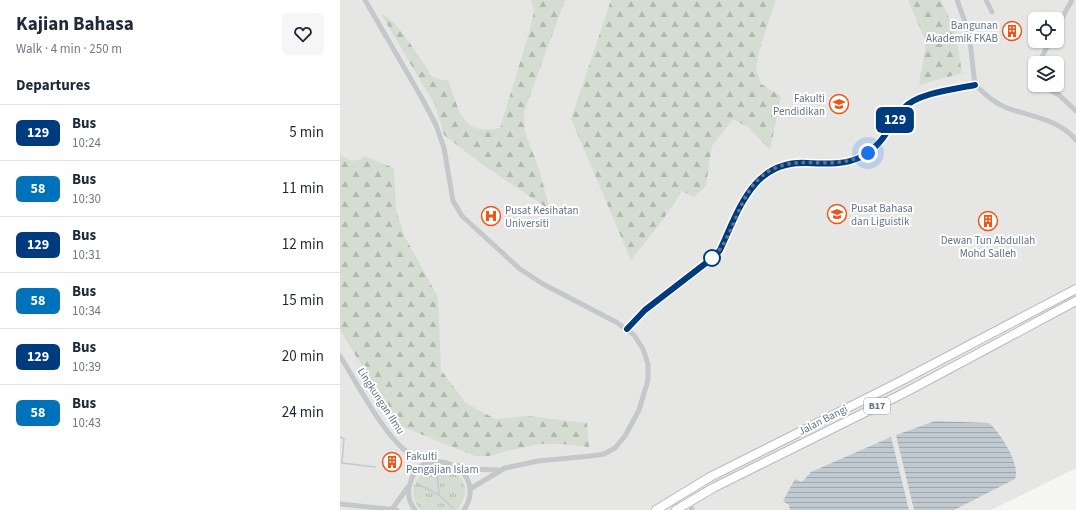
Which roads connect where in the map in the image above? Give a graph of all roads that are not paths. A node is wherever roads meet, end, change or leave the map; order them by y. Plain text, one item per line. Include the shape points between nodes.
1 (365, 0) edge
2 (957, 0) edge
3 (986, 0) edge
4 (1072, 0) edge
5 (992, 12) dead end
6 (1064, 14) edge
7 (975, 85) junction
8 (1053, 92) edge
9 (1076, 110) edge
10 (1076, 140) edge
11 (1076, 289) edge
12 (1076, 301) edge
13 (627, 329) junction
14 (340, 356) edge
15 (431, 462) junction
16 (452, 464) junction
17 (499, 470) junction
18 (410, 482) junction
19 (470, 489) junction
20 (340, 504) edge
21 (691, 506) edge
22 (395, 509) edge
23 (415, 510) edge
24 (464, 510) edge
25 (656, 510) edge
26 (676, 510) edge

1 - 13 street via 436,125 444,148 454,201 462,216 526,273
2 - 7 street via 969,33
3 - 5 street
4 - 6 street
7 - 10 street via 992,101 1007,108 1039,116 1064,129
7 - 13 street via 914,100 905,107 886,137 858,158 847,162 798,163 774,168 745,196 715,256 645,310
8 - 9 street
11 - 25 main road, Jalan Bangi / B17 via 710,477
12 - 21 main road, Jalan Bangi / B17 via 906,392 713,488
13 - 17 street via 643,349 648,364 648,380 635,420 625,436 604,454 538,461
14 - 15 street, Lingkungan Ilmu via 398,444 409,454
15 - 16 street, Lingkungan Ilmu
15 - 18 street via 418,470
16 - 17 street, Lingkungan Ilmu via 468,469
16 - 19 street via 462,472
17 - 19 street
18 - 22 street
18 - 23 street via 409,498
19 - 24 street via 469,500
20 - 22 street
21 - 26 main road, Jalan Bangi / B17

